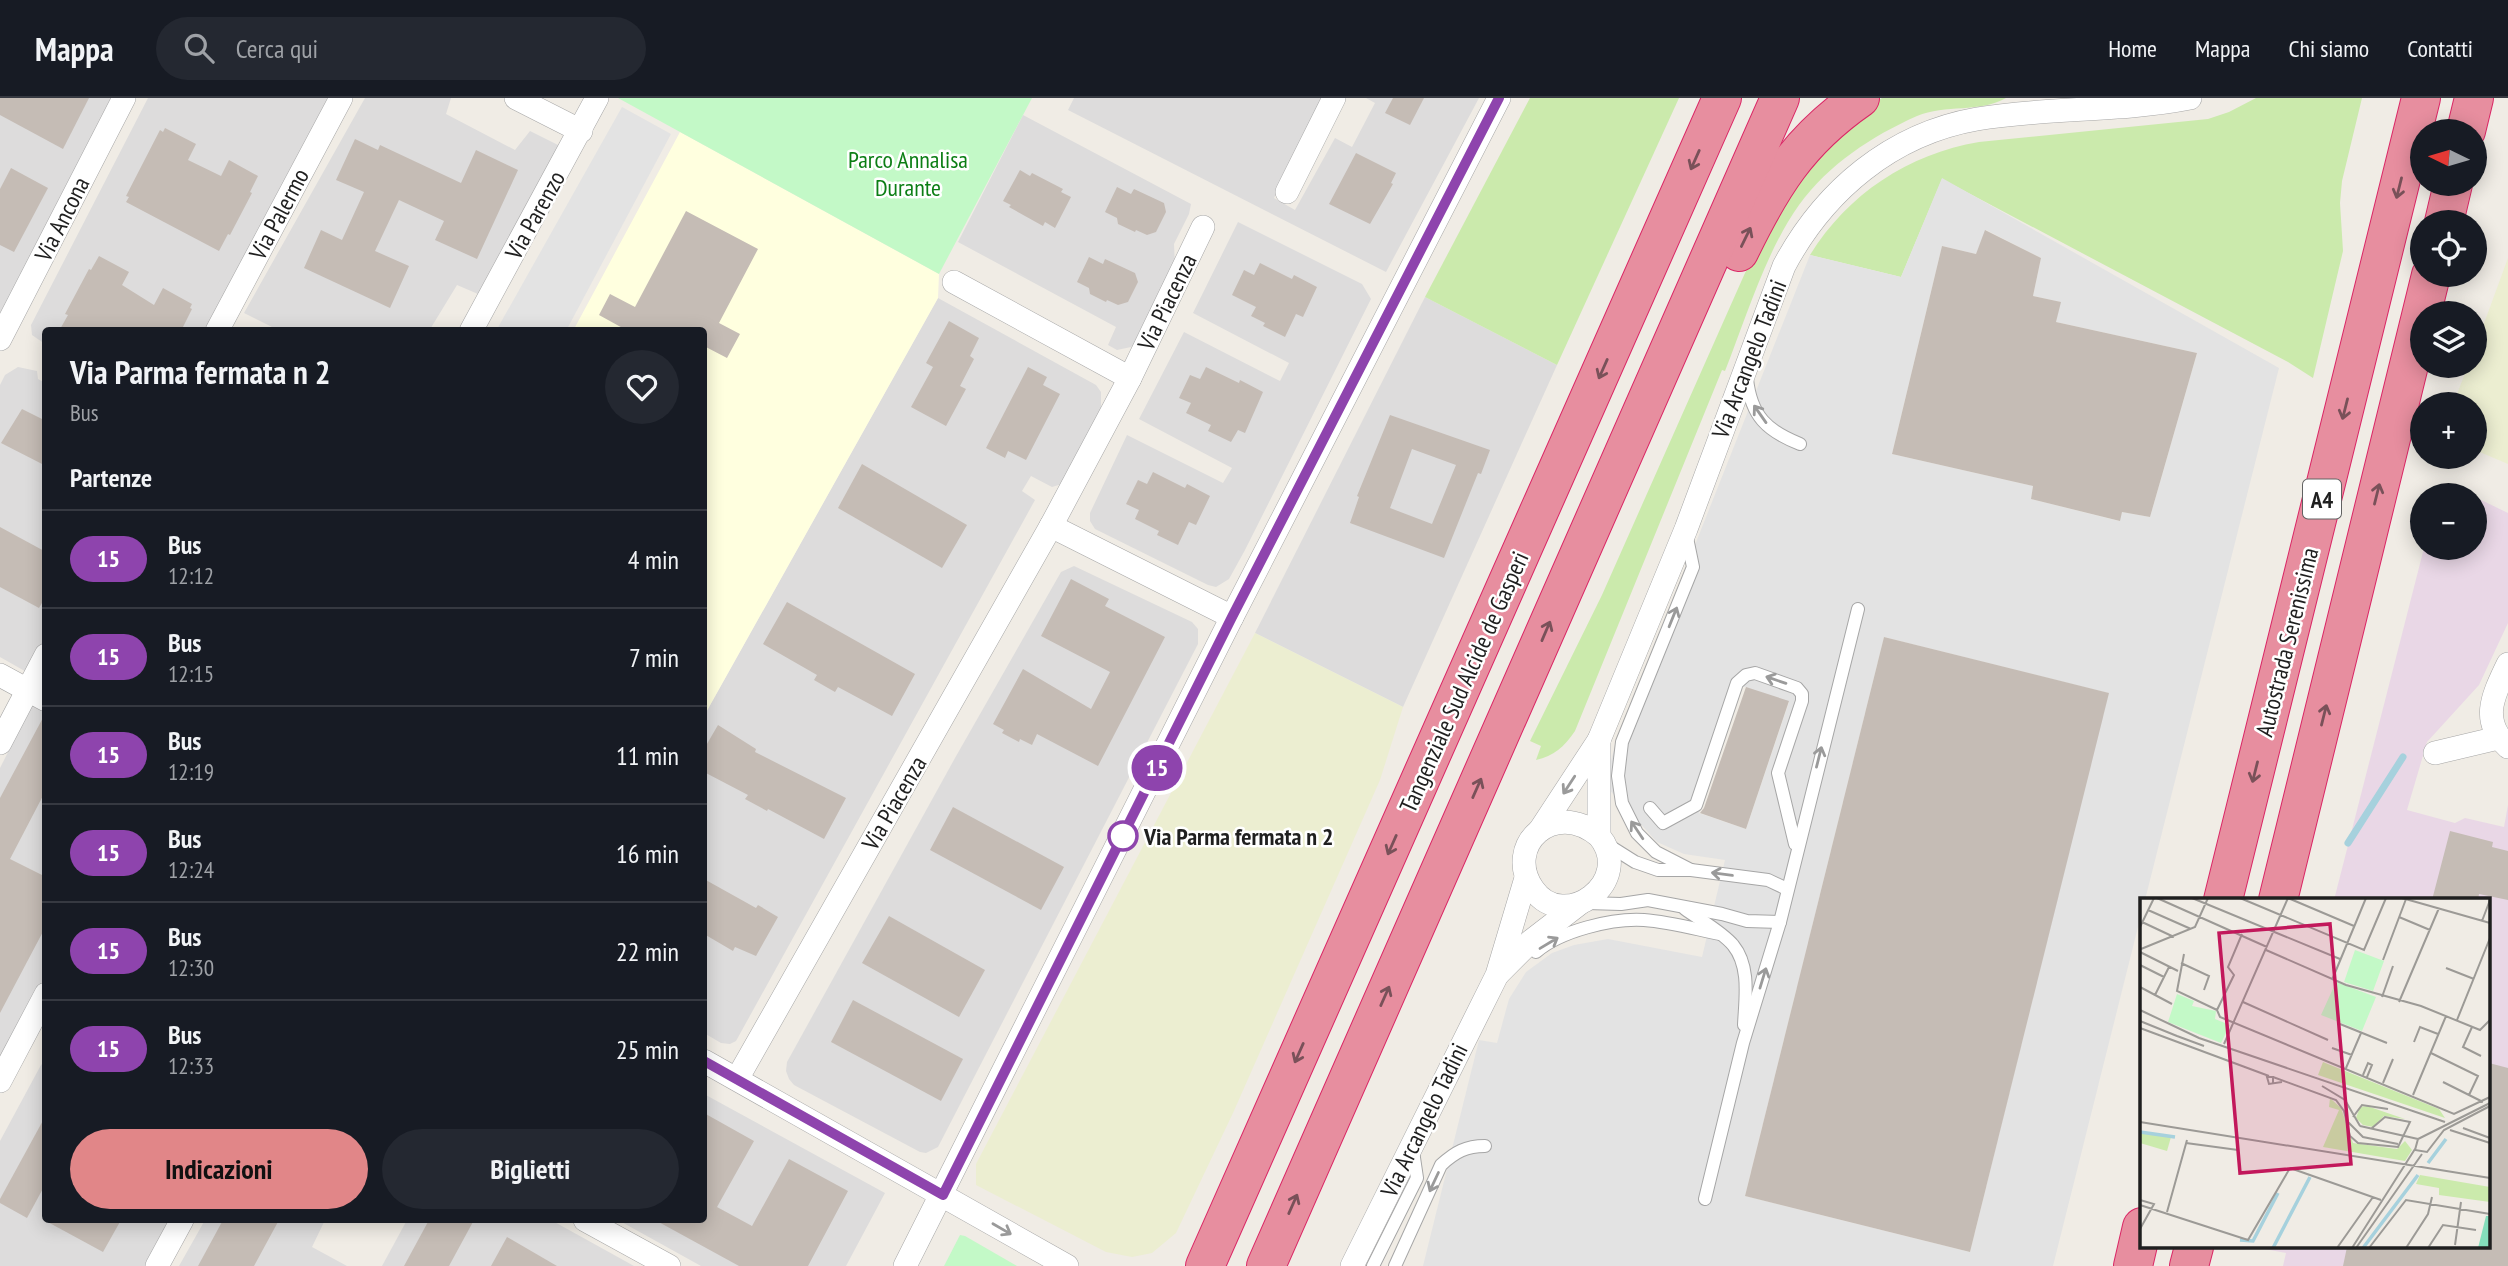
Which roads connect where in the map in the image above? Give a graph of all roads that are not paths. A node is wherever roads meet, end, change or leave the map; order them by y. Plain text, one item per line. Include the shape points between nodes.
1 (124, 98) edge
2 (341, 98) edge
3 (516, 98) edge
4 (597, 98) edge
5 (1334, 98) edge
6 (1499, 98) edge
7 (1722, 98) edge
8 (1780, 98) edge
9 (1860, 98) edge
10 (2064, 98) edge
11 (2190, 98) edge
12 (2421, 98) edge
13 (2474, 98) edge
14 (2035, 114) junction
15 (2469, 119) edge
16 (581, 131) junction
17 (1287, 192) dead end
18 (1203, 227) dead end
19 (954, 282) dead end
20 (2428, 287) edge
21 (219, 327) edge
22 (473, 327) edge
23 (1677, 328) junction
24 (0, 339) edge
25 (1745, 366) junction
26 (1130, 377) junction
27 (1800, 444) dead end
28 (1051, 526) junction
29 (1686, 529) junction
30 (1857, 609) dead end
31 (1232, 617) junction
32 (2508, 664) edge
33 (42, 671) edge
34 (0, 675) edge
35 (36, 695) edge
36 (1599, 740) junction
37 (2503, 742) edge
38 (0, 743) edge
39 (2435, 753) dead end
40 (1650, 808) dead end
41 (1539, 830) junction
42 (1603, 840) junction
43 (1796, 848) junction
44 (1691, 870) junction
45 (1527, 877) junction
46 (1787, 889) junction
47 (2223, 898) edge
48 (2278, 898) edge
49 (1581, 903) junction
50 (1681, 906) junction
51 (1722, 914) junction
52 (1700, 920) junction
53 (1780, 922) junction
54 (1679, 925) junction
55 (1720, 934) junction
56 (1497, 975) junction
57 (42, 1010) edge
58 (1470, 1028) junction
59 (37, 1029) edge
60 (1743, 1043) junction
61 (707, 1063) edge
62 (737, 1079) junction
63 (0, 1081) edge
64 (1412, 1144) junction
65 (1485, 1146) dead end
66 (943, 1195) junction
67 (1705, 1199) dead end
68 (180, 1223) edge
69 (590, 1223) edge
70 (2140, 1236) edge
71 (2194, 1248) edge
72 (157, 1266) edge
73 (669, 1266) edge
74 (905, 1266) edge
75 (1067, 1266) edge
76 (1205, 1266) edge
77 (1266, 1266) edge
78 (1352, 1266) edge
79 (1373, 1266) edge
80 (1395, 1266) edge
81 (2133, 1266) edge
82 (2189, 1266) edge

1 - 24 street, Via Ancona
2 - 21 street, Via Palermo
3 - 16 street
4 - 16 street, Via Parenzo
5 - 17 street
6 - 31 street
7 -> 76 highway, Tangenziale Sud Alcide de Gasperi
8 - 23 highway
23 -> 9 highway via 1704,310 1714,296 1787,166 1824,125
10 - 14 street, Via Arcangelo Tadini
11 - 14 street, Via Arcangelo Tadini
12 -> 47 highway, Autostrada Serenissima / A4
13 - 15 highway
14 - 25 street, Via Arcangelo Tadini via 1974,119 1934,130 1896,147 1846,183 1817,214 1784,266
16 - 22 street, Via Parenzo
18 - 26 street, Via Piacenza
19 - 26 street, Via Piacenza
48 -> 20 highway, A4
77 -> 23 highway
27 -> 25 lane via 1776,434 1756,412
25 - 29 street, Via Arcangelo Tadini
26 - 28 street, Via Piacenza
28 - 31 street
28 - 62 street, Via Piacenza
29 - 36 street, Via Arcangelo Tadini
44 -> 29 lane via 1656,852 1637,833 1622,803 1618,776 1622,742 1693,567
43 -> 30 lane
31 - 66 street
32 - 37 street via 2493,696 2490,717
33 - 35 street
34 - 35 street
35 - 38 street
36 -> 41 street, Via Arcangelo Tadini
36 - 42 street, Via Arcangelo Tadini
37 - 39 street
43 -> 40 lane via 1778,773 1802,694 1755,673 1737,683 1696,804 1663,823
41 - 42 street via 1570,820 1588,826
41 - 45 street, Via Arcangelo Tadini via 1524,859
42 - 44 lane via 1635,862 1658,870
42 - 49 street, Via Arcangelo Tadini via 1609,867 1605,882
43 - 46 lane
46 -> 44 lane via 1768,880
45 - 49 street via 1544,900 1563,906
45 - 56 street, Via Arcangelo Tadini
46 - 53 lane
49 - 50 lane via 1648,900
49 - 56 street, Via Arcangelo Tadini via 1531,940
50 - 51 lane
50 - 52 lane
51 - 52 lane
51 - 53 lane via 1747,921
52 - 54 lane
52 - 55 lane
60 -> 53 lane
54 - 55 lane
58 -> 54 lane via 1517,968 1546,943 1597,925 1642,920
55 - 60 lane via 1734,946 1745,979
56 - 58 street, Via Arcangelo Tadini
57 - 59 street
58 - 64 street, Via Arcangelo Tadini
59 - 63 street
60 - 67 lane
61 - 62 street
62 - 66 street
64 - 78 street, Via Arcangelo Tadini
64 - 79 lane via 1417,1178
65 -> 80 lane via 1454,1153 1441,1166
66 - 74 street
66 -> 75 street
68 - 72 street
69 - 73 street
70 - 81 highway
71 - 82 highway

